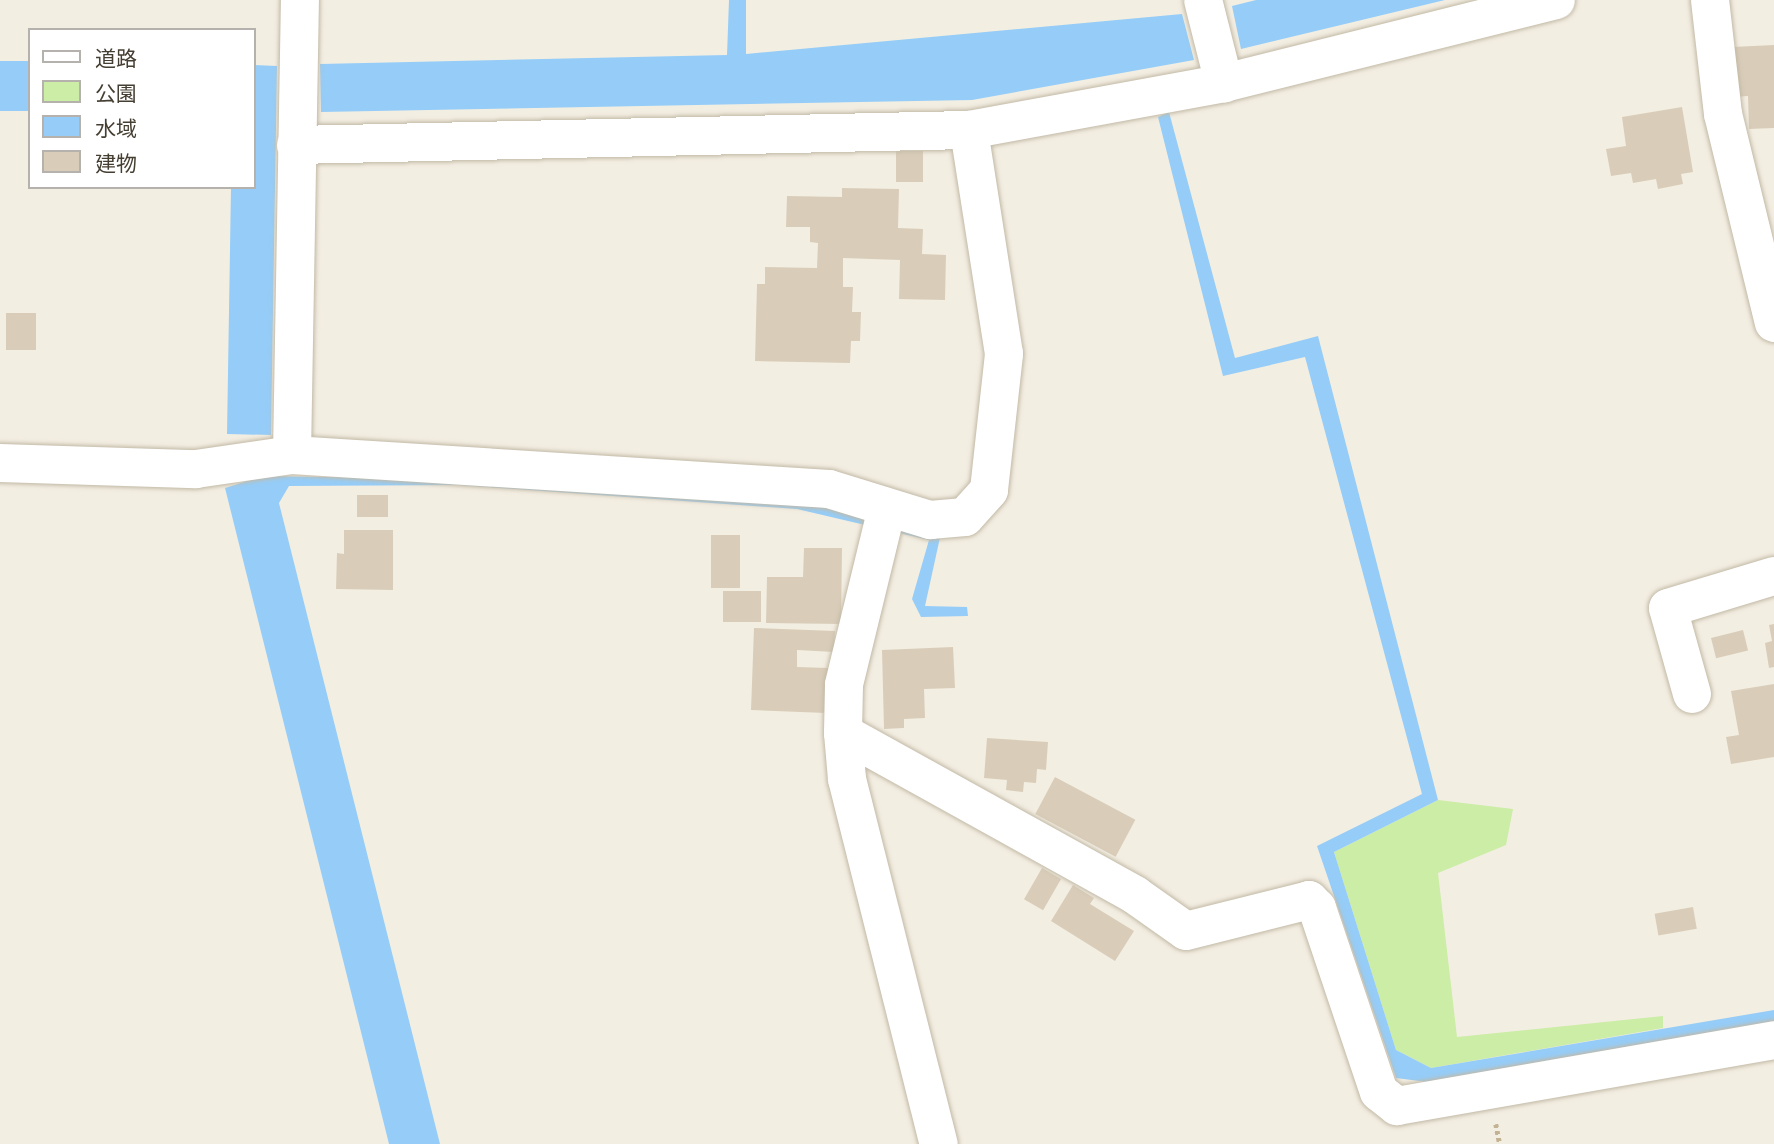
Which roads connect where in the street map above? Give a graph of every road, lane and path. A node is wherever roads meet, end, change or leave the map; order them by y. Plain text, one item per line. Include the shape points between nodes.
1 (300, 0) edge
2 (1203, 0) edge
3 (1556, 0) edge
4 (1710, 0) edge
5 (1224, 83) junction
6 (969, 130) junction
7 (296, 145) junction
8 (1774, 323) edge
9 (292, 455) junction
10 (0, 463) edge
11 (885, 521) junction
12 (1774, 576) edge
13 (1692, 694) dead end
14 (843, 733) junction
15 (1774, 1040) edge
16 (939, 1144) edge

1 - 7 street
2 - 5 street
3 - 5 street
4 - 8 street via 1723,114
5 - 6 street
6 - 7 street
6 - 11 street via 1004,354 989,490 965,517
7 - 9 street
9 - 10 street via 196,469
9 - 11 street via 829,489
11 - 14 street via 844,685
12 - 13 street via 1668,608
14 - 15 street via 1135,895 1186,931 1309,900 1317,908 1379,1092 1397,1106
14 - 16 street via 847,779

